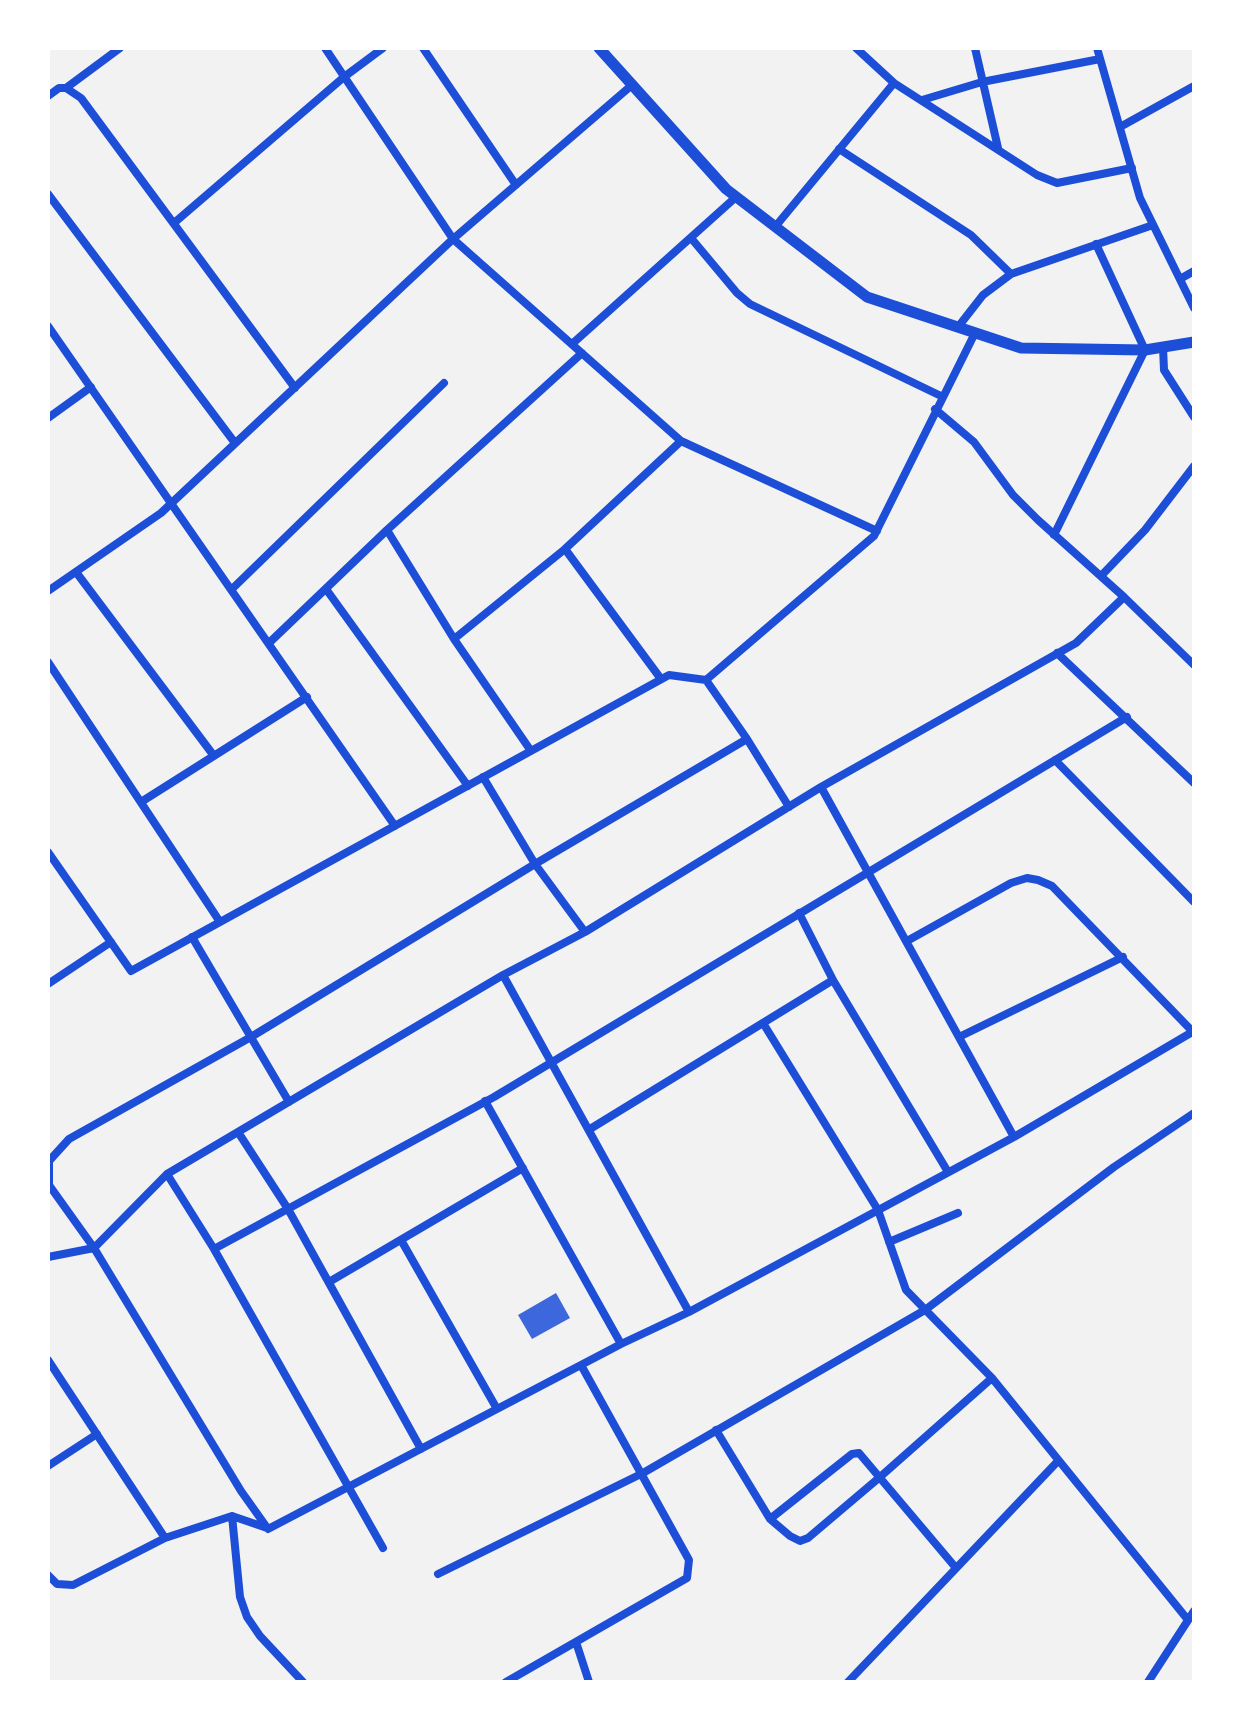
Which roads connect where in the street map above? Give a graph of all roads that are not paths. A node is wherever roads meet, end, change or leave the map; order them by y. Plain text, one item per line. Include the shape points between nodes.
1 (120, 48) edge
2 (325, 48) edge
3 (383, 48) edge
4 (423, 48) edge
5 (599, 48) edge
6 (856, 48) edge
7 (975, 48) edge
8 (1097, 48) edge
9 (1100, 59) junction
10 (344, 77) junction
11 (982, 82) junction
12 (894, 83) junction
13 (632, 85) junction
14 (1194, 86) edge
15 (66, 88) junction
16 (48, 96) edge
17 (922, 100) junction
18 (1120, 127) junction
19 (839, 149) junction
20 (998, 149) junction
21 (1132, 168) junction
22 (516, 185) junction
23 (48, 194) edge
24 (736, 197) junction
25 (174, 223) junction
26 (1153, 225) junction
27 (775, 227) junction
28 (691, 238) junction
29 (453, 239) junction
30 (1096, 244) junction
31 (1194, 271) edge
32 (1011, 274) junction
33 (1180, 279) junction
34 (1194, 308) edge
35 (48, 326) edge
36 (958, 327) junction
37 (975, 333) junction
38 (1194, 342) edge
39 (572, 344) junction
40 (1163, 347) junction
41 (1145, 350) junction
42 (582, 353) junction
43 (444, 383) dead end
44 (91, 387) junction
45 (295, 388) junction
46 (941, 396) junction
47 (935, 409) junction
48 (1194, 417) edge
49 (48, 418) edge
50 (681, 441) junction
51 (235, 443) junction
52 (1194, 466) edge
53 (173, 503) junction
54 (387, 530) junction
55 (877, 531) junction
56 (1054, 535) junction
57 (565, 549) junction
58 (76, 572) junction
59 (1101, 576) junction
60 (232, 589) junction
61 (326, 589) junction
62 (48, 591) edge
63 (1124, 597) junction
64 (454, 639) junction
65 (269, 643) junction
66 (1057, 653) junction
67 (48, 662) edge
68 (1194, 665) edge
69 (661, 679) junction
70 (706, 680) junction
71 (307, 697) junction
72 (1127, 717) junction
73 (747, 739) junction
74 (531, 751) junction
75 (214, 756) junction
76 (1055, 760) junction
77 (483, 777) junction
78 (1194, 783) edge
79 (468, 786) junction
80 (821, 787) junction
81 (141, 802) junction
82 (789, 807) junction
83 (395, 826) junction
84 (48, 852) edge
85 (535, 864) junction
86 (869, 871) junction
87 (1194, 902) edge
88 (799, 913) junction
89 (220, 922) junction
90 (585, 932) junction
91 (192, 937) junction
92 (907, 941) junction
93 (111, 942) junction
94 (1123, 957) junction
95 (503, 975) junction
96 (833, 980) junction
97 (48, 984) edge
98 (763, 1023) junction
99 (1193, 1032) edge
100 (251, 1037) junction
101 (959, 1037) junction
102 (552, 1062) junction
103 (485, 1101) junction
104 (289, 1102) junction
105 (1194, 1113) edge
106 (590, 1129) junction
107 (238, 1132) junction
108 (1014, 1137) junction
109 (523, 1168) junction
110 (948, 1172) junction
111 (167, 1174) junction
112 (288, 1209) junction
113 (878, 1210) junction
114 (958, 1213) dead end
115 (401, 1240) junction
116 (889, 1242) junction
117 (94, 1248) junction
118 (214, 1249) junction
119 (48, 1257) edge
120 (329, 1282) junction
121 (925, 1310) junction
122 (689, 1312) junction
123 (621, 1344) junction
124 (48, 1360) edge
125 (581, 1365) junction
126 (992, 1378) junction
127 (497, 1409) junction
128 (716, 1430) junction
129 (97, 1434) junction
130 (421, 1449) junction
131 (1058, 1461) junction
132 (48, 1466) edge
133 (643, 1473) junction
134 (880, 1477) junction
135 (350, 1487) junction
136 (232, 1516) junction
137 (770, 1519) junction
138 (268, 1529) junction
139 (165, 1538) junction
140 (383, 1548) dead end
141 (956, 1568) junction
142 (438, 1574) dead end
143 (48, 1575) edge
144 (1194, 1611) edge
145 (1188, 1620) junction
146 (576, 1642) junction
147 (303, 1682) edge
148 (506, 1682) edge
149 (589, 1682) edge
150 (848, 1682) edge
151 (1148, 1682) edge

1 - 15 street
2 - 10 street
3 - 10 street
4 - 22 street
5 - 13 main road
6 - 12 street
7 - 11 street
8 - 9 street
9 - 11 street
9 - 18 street
10 - 25 street
10 - 29 street
11 - 17 street
11 - 20 street
12 - 17 street
12 - 19 street
13 - 22 street
13 - 24 main road
14 - 18 street
15 - 16 street
15 - 25 street via 81,98
17 - 20 street
18 - 21 street
19 - 27 street
19 - 32 street via 971,235
20 - 21 street via 1057,183
21 - 26 street
22 - 29 street
23 - 51 street
24 - 27 main road
24 - 28 street
25 - 45 street
26 - 30 street
26 - 33 street
27 - 36 main road via 867,297
28 - 39 street
28 - 46 street via 750,304
29 - 39 street
29 - 45 street
30 - 32 street
30 - 41 street
31 - 33 street
32 - 36 street via 983,295
33 - 34 street
35 - 44 street
36 - 37 main road
37 - 41 main road via 1021,348
37 - 46 street
38 - 40 main road
39 - 42 street
40 - 41 main road
40 - 48 street via 1164,370
41 - 56 street
42 - 50 street
42 - 54 street
43 - 60 street
44 - 49 street
44 - 53 street
45 - 51 street
46 - 47 street
47 - 55 street
47 - 56 street via 974,442 1013,495
50 - 55 street
50 - 57 street
51 - 53 street
52 - 59 street
53 - 58 street
53 - 60 street
54 - 61 street
54 - 64 street
55 - 70 street
56 - 59 street
57 - 64 street
57 - 69 street
58 - 62 street
58 - 75 street
59 - 63 street
60 - 65 street
61 - 65 street
61 - 79 street
63 - 66 street via 1076,643
63 - 68 street
64 - 74 street
65 - 71 street
66 - 72 street
66 - 80 street
67 - 81 street
69 - 70 street via 669,675
69 - 74 street
70 - 73 street
71 - 75 street
71 - 83 street
72 - 76 street
72 - 78 street
73 - 82 street
73 - 85 street
74 - 77 street
75 - 81 street
76 - 86 street
76 - 87 street
77 - 79 street
77 - 85 street
79 - 83 street
80 - 82 street
80 - 86 street
81 - 89 street
82 - 90 street
83 - 89 street
84 - 93 street
85 - 90 street
85 - 100 street
86 - 88 street
86 - 92 street
88 - 96 street
88 - 102 street
89 - 91 street
90 - 95 street
91 - 93 street via 131,971
91 - 100 street
92 - 94 street via 1027,878 1052,886
92 - 101 street
93 - 97 street
94 - 99 street
94 - 101 street
95 - 102 street
95 - 104 street
96 - 98 street
96 - 110 street
98 - 106 street
98 - 113 street
99 - 108 street
100 - 104 street
100 - 117 street via 69,1139 54,1153 49,1185
101 - 108 street
102 - 103 street
102 - 106 street
103 - 109 street
103 - 112 street
104 - 107 street
105 - 121 street
106 - 122 street
107 - 111 street
107 - 112 street
108 - 110 street
109 - 115 street
109 - 123 street
110 - 113 street
111 - 117 street
111 - 118 street
112 - 118 street
112 - 120 street
113 - 116 street
113 - 122 street
114 - 116 street
115 - 120 street
115 - 127 street
116 - 121 street via 906,1290
117 - 119 street
117 - 138 street
118 - 135 street
120 - 130 street
121 - 126 street
121 - 128 street
122 - 123 street
123 - 125 street
124 - 129 street
125 - 127 street
125 - 133 street
126 - 131 street
126 - 134 street
127 - 130 street
128 - 133 street
128 - 137 street
129 - 132 street
129 - 139 street
130 - 135 street
131 - 141 street
131 - 145 street
133 - 142 street
133 - 146 street via 689,1560 687,1578
134 - 137 street via 808,1538 790,1536
134 - 137 street via 855,1452
134 - 141 street
135 - 138 street
135 - 140 street
136 - 138 street
136 - 139 street
136 - 147 street via 247,1617
139 - 143 street via 73,1585 57,1584
141 - 150 street
144 - 145 street
145 - 151 street
146 - 148 street
146 - 149 street

